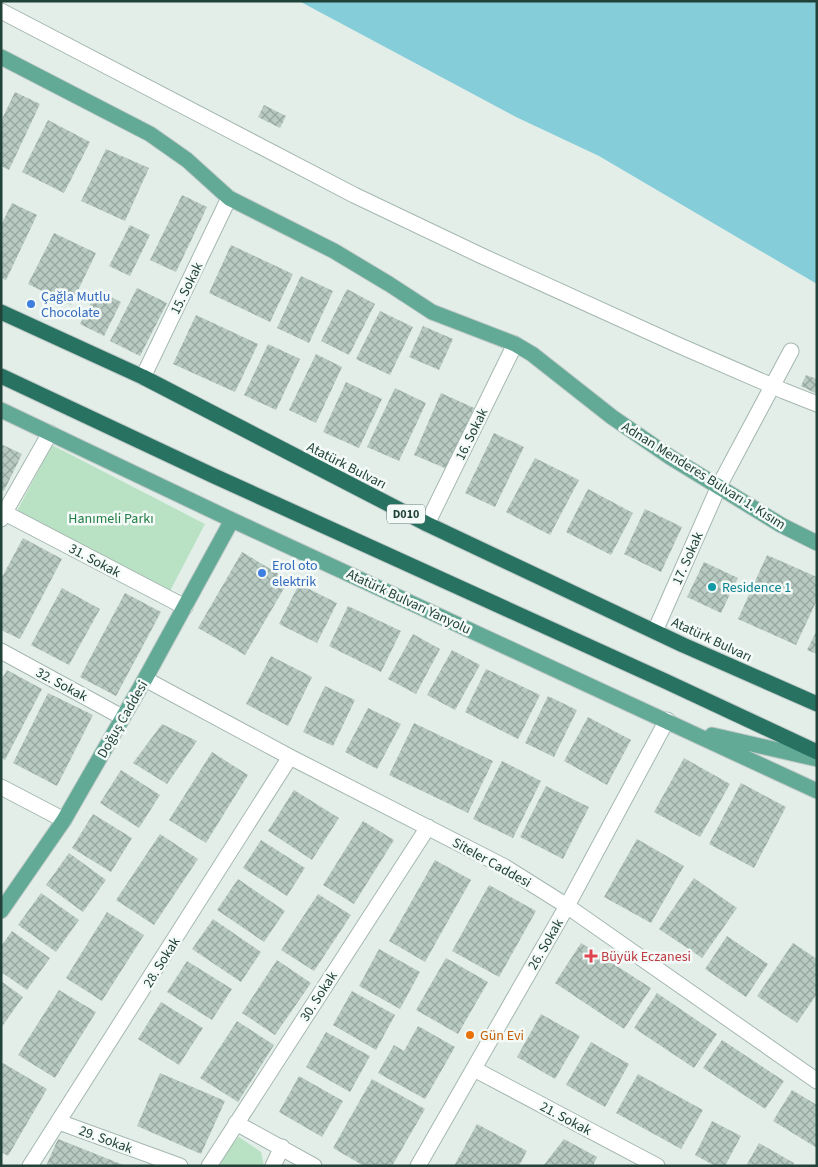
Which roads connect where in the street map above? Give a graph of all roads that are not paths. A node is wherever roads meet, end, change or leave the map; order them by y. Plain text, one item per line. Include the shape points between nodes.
1 (1, 11) edge
2 (1, 57) edge
3 (229, 198) junction
4 (1, 312) edge
5 (515, 344) junction
6 (791, 351) dead end
7 (1, 376) edge
8 (143, 378) junction
9 (772, 386) junction
10 (817, 404) edge
11 (1, 410) edge
12 (50, 434) junction
13 (719, 486) junction
14 (3, 516) edge
15 (232, 520) junction
16 (427, 524) junction
17 (817, 543) edge
18 (185, 607) junction
19 (655, 631) junction
20 (1, 651) edge
21 (146, 679) junction
22 (817, 704) edge
23 (122, 717) junction
24 (667, 720) junction
25 (686, 730) junction
26 (817, 752) edge
27 (290, 758) junction
28 (817, 759) edge
29 (1, 787) edge
30 (817, 791) edge
31 (64, 820) junction
32 (428, 827) junction
33 (567, 906) junction
34 (1, 911) edge
35 (474, 1069) junction
36 (817, 1081) edge
37 (59, 1122) junction
38 (236, 1123) junction
39 (282, 1147) junction
40 (30, 1166) edge
41 (180, 1166) edge
42 (209, 1166) edge
43 (273, 1166) edge
44 (314, 1166) edge
45 (418, 1166) edge
46 (658, 1166) edge

1 - 9 street via 354,195
2 - 3 main road, Adnan Menderes Bulvarı 1. Kısım via 150,134 187,160
3 - 5 main road, Adnan Menderes Bulvarı 1. Kısım via 334,251 432,312
3 - 8 street, 15. Sokak
4 - 8 highway, Atatürk Bulvarı / D010
5 - 13 main road, Adnan Menderes Bulvarı 1. Kısım via 612,417
5 - 16 street, 16. Sokak
6 - 9 street, 17. Sokak
7 - 26 highway
8 - 16 highway, Atatürk Bulvarı / D010
9 - 10 street
9 - 13 street, 17. Sokak
11 - 12 main road, Atatürk Bulvarı Yanyolu
12 - 14 street
12 - 15 main road, Atatürk Bulvarı Yanyolu
13 - 17 main road, Adnan Menderes Bulvarı 1. Kısım via 781,525
13 - 19 street, 17. Sokak
14 - 18 street, 31. Sokak
15 - 18 main road, Doğuş Caddesi
15 - 24 main road, Atatürk Bulvarı Yanyolu
16 - 19 highway, Atatürk Bulvarı / D010
18 - 21 main road, Doğuş Caddesi
19 - 22 highway, Atatürk Bulvarı / D010
20 - 23 street, 32. Sokak
21 - 23 main road, Doğuş Caddesi
21 - 27 street, Siteler Caddesi
23 - 31 main road, Doğuş Caddesi
24 - 25 main road, Atatürk Bulvarı Yanyolu
24 - 33 street, 26. Sokak
25 - 28 main road
25 - 30 main road, Atatürk Bulvarı Yanyolu
27 - 32 street, Siteler Caddesi
27 - 37 street, 28. Sokak
29 - 31 street
31 - 34 main road, Doğuş Caddesi
32 - 33 street, Siteler Caddesi via 505,867
32 - 38 street, 30. Sokak
33 - 35 street, 26. Sokak
33 - 36 street, Siteler Caddesi
35 - 45 street, 26. Sokak
35 - 46 street, 21. Sokak
37 - 40 street, 28. Sokak
37 - 41 street, 29. Sokak
38 - 39 street
38 - 42 street, 30. Sokak
39 - 43 street
39 - 44 street

